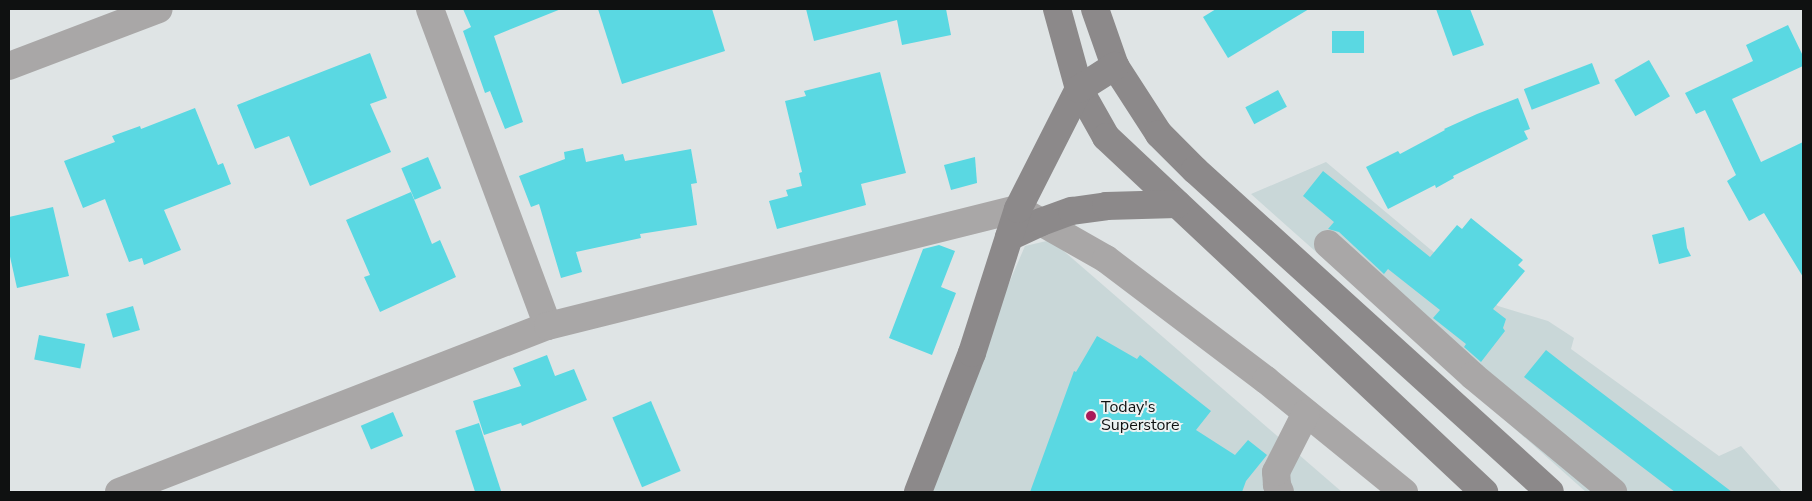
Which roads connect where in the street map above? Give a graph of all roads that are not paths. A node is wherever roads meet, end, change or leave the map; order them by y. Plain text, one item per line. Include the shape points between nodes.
1 (159, 9) edge
2 (430, 9) edge
3 (1057, 9) edge
4 (1095, 9) edge
5 (9, 66) edge
6 (1115, 66) junction
7 (1079, 89) junction
8 (1177, 204) junction
9 (1018, 209) junction
10 (1041, 222) junction
11 (1009, 237) junction
12 (1328, 244) dead end
13 (548, 326) junction
14 (1306, 413) junction
15 (119, 492) edge
16 (918, 492) edge
17 (1280, 492) edge
18 (1404, 492) edge
19 (1484, 492) edge
20 (1550, 492) edge
21 (1613, 492) edge

1 - 5 street
2 - 13 street
3 - 7 main road
4 - 6 main road
6 - 7 main road
6 - 20 main road via 1159,134 1195,170
7 - 8 main road via 1106,136
7 - 9 main road
8 - 10 main road via 1106,206 1072,211
8 - 19 main road
9 - 10 street
9 - 11 main road
9 - 13 street
10 - 11 main road
10 - 14 street via 1106,259
11 - 16 main road via 972,353
12 - 21 street via 1473,376
13 - 15 street
14 - 17 street via 1276,472
14 - 18 street

